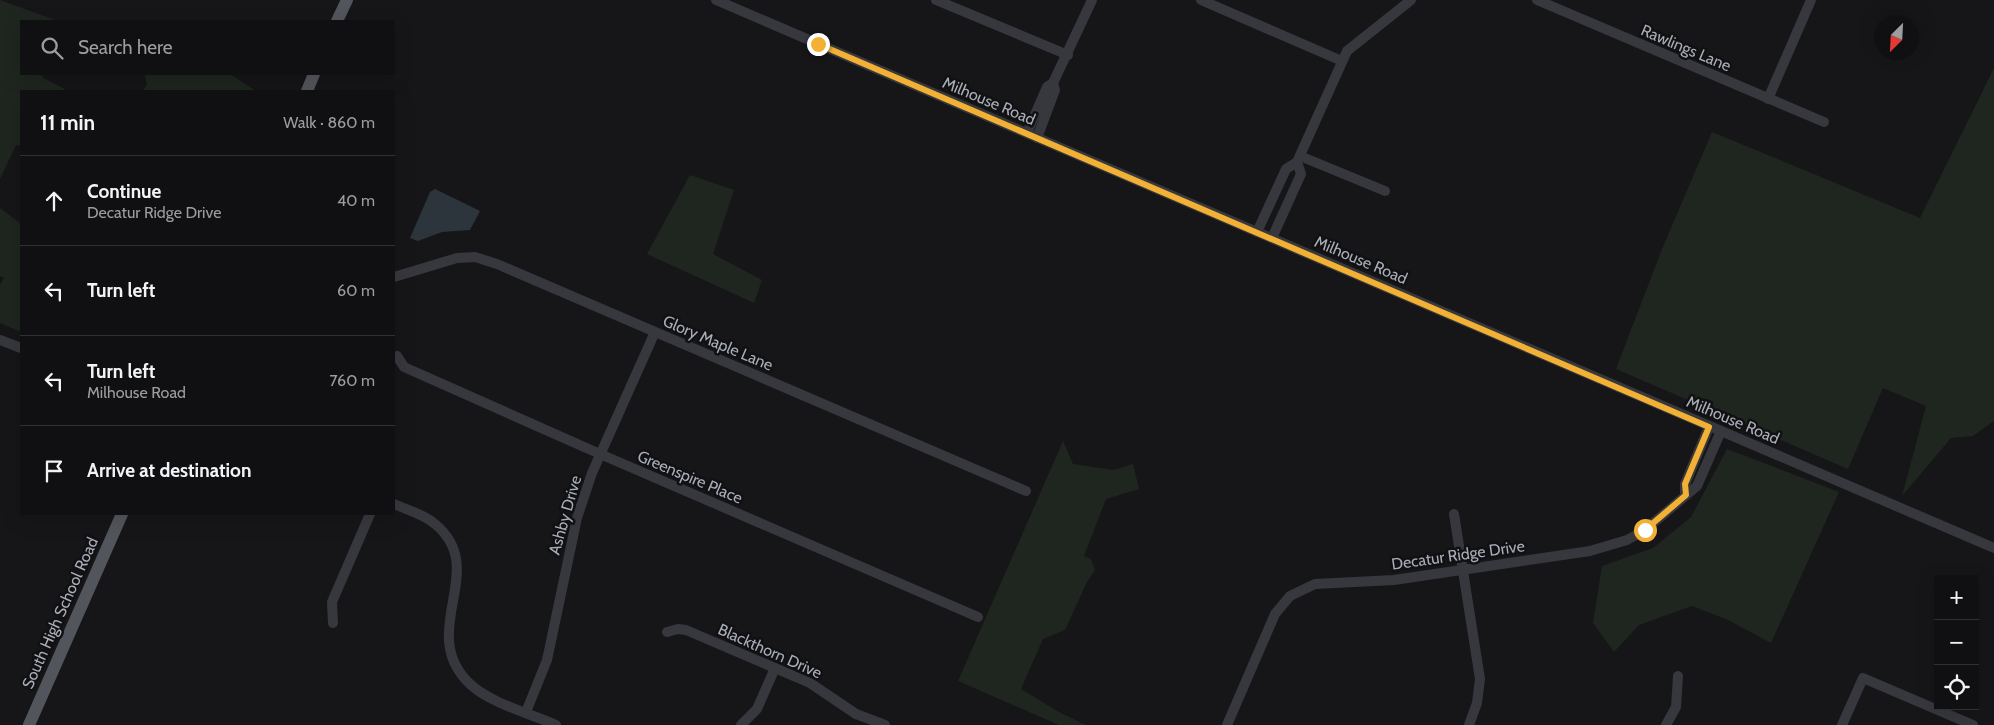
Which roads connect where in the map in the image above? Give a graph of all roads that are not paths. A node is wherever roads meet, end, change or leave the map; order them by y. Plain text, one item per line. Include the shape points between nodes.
1 (347, 0) edge
2 (716, 0) edge
3 (936, 0) edge
4 (1092, 0) edge
5 (1200, 0) edge
6 (1411, 0) edge
7 (1537, 0) edge
8 (1811, 0) edge
9 (337, 20) edge
10 (1068, 55) junction
11 (1342, 61) junction
12 (314, 75) edge
13 (307, 90) edge
14 (1768, 99) junction
15 (1824, 122) dead end
16 (1032, 136) junction
17 (1299, 159) junction
18 (1385, 191) dead end
19 (1257, 232) junction
20 (1272, 238) junction
21 (395, 277) edge
22 (655, 332) junction
23 (0, 340) edge
24 (20, 348) edge
25 (398, 356) dead end
26 (1709, 427) junction
27 (1721, 432) junction
28 (600, 454) junction
29 (1026, 491) dead end
30 (1686, 495) junction
31 (395, 504) edge
32 (1454, 514) dead end
33 (122, 515) edge
34 (370, 515) edge
35 (1994, 548) edge
36 (1463, 569) junction
37 (978, 617) dead end
38 (333, 623) dead end
39 (667, 632) dead end
40 (775, 668) junction
41 (1678, 676) dead end
42 (526, 712) junction
43 (29, 725) edge
44 (556, 725) edge
45 (741, 725) edge
46 (885, 725) edge
47 (1226, 725) edge
48 (1469, 725) edge
49 (1666, 725) edge
50 (1842, 725) edge
51 (1973, 725) edge

1 - 9 main road
2 - 16 street, Milhouse Road
3 - 10 street
4 - 10 street
5 - 11 street
6 - 11 street via 1347,51
7 - 14 street, Rawlings Lane
8 - 14 street
10 - 16 street
11 - 17 street
12 - 13 main road
14 - 15 street, Rawlings Lane
16 - 19 street, Milhouse Road
17 - 18 street
17 - 19 street via 1286,169
17 - 20 street via 1301,174
19 - 20 street, Milhouse Road
20 - 26 street, Milhouse Road
21 - 22 street, Glory Maple Lane via 457,258 475,258 497,264
22 - 28 street, Ashby Drive
22 - 29 street, Glory Maple Lane
23 - 24 street
25 - 28 street, Greenspire Place via 404,367
26 - 27 street, Milhouse Road
26 - 30 street via 1685,484
27 - 30 street, Decatur Ridge Drive via 1697,486
27 - 35 street, Milhouse Road
28 - 37 street, Greenspire Place
28 - 42 street, Ashby Drive via 573,532 547,660
30 - 36 street, Decatur Ridge Drive via 1645,530 1610,546
31 - 42 street via 433,522 454,550 458,573 448,636 451,655 458,669 482,693
32 - 36 street
33 - 43 main road, South High School Road
34 - 38 street via 332,602
36 - 47 street, Decatur Ridge Drive via 1371,583 1318,583 1298,591 1275,614
36 - 48 street via 1480,679 1478,703
39 - 40 street, Blackthorn Drive via 686,630
40 - 45 street via 757,709
40 - 46 street, Blackthorn Drive via 810,683 856,714
41 - 49 street via 1676,707
42 - 44 street
50 - 51 street via 1863,678

